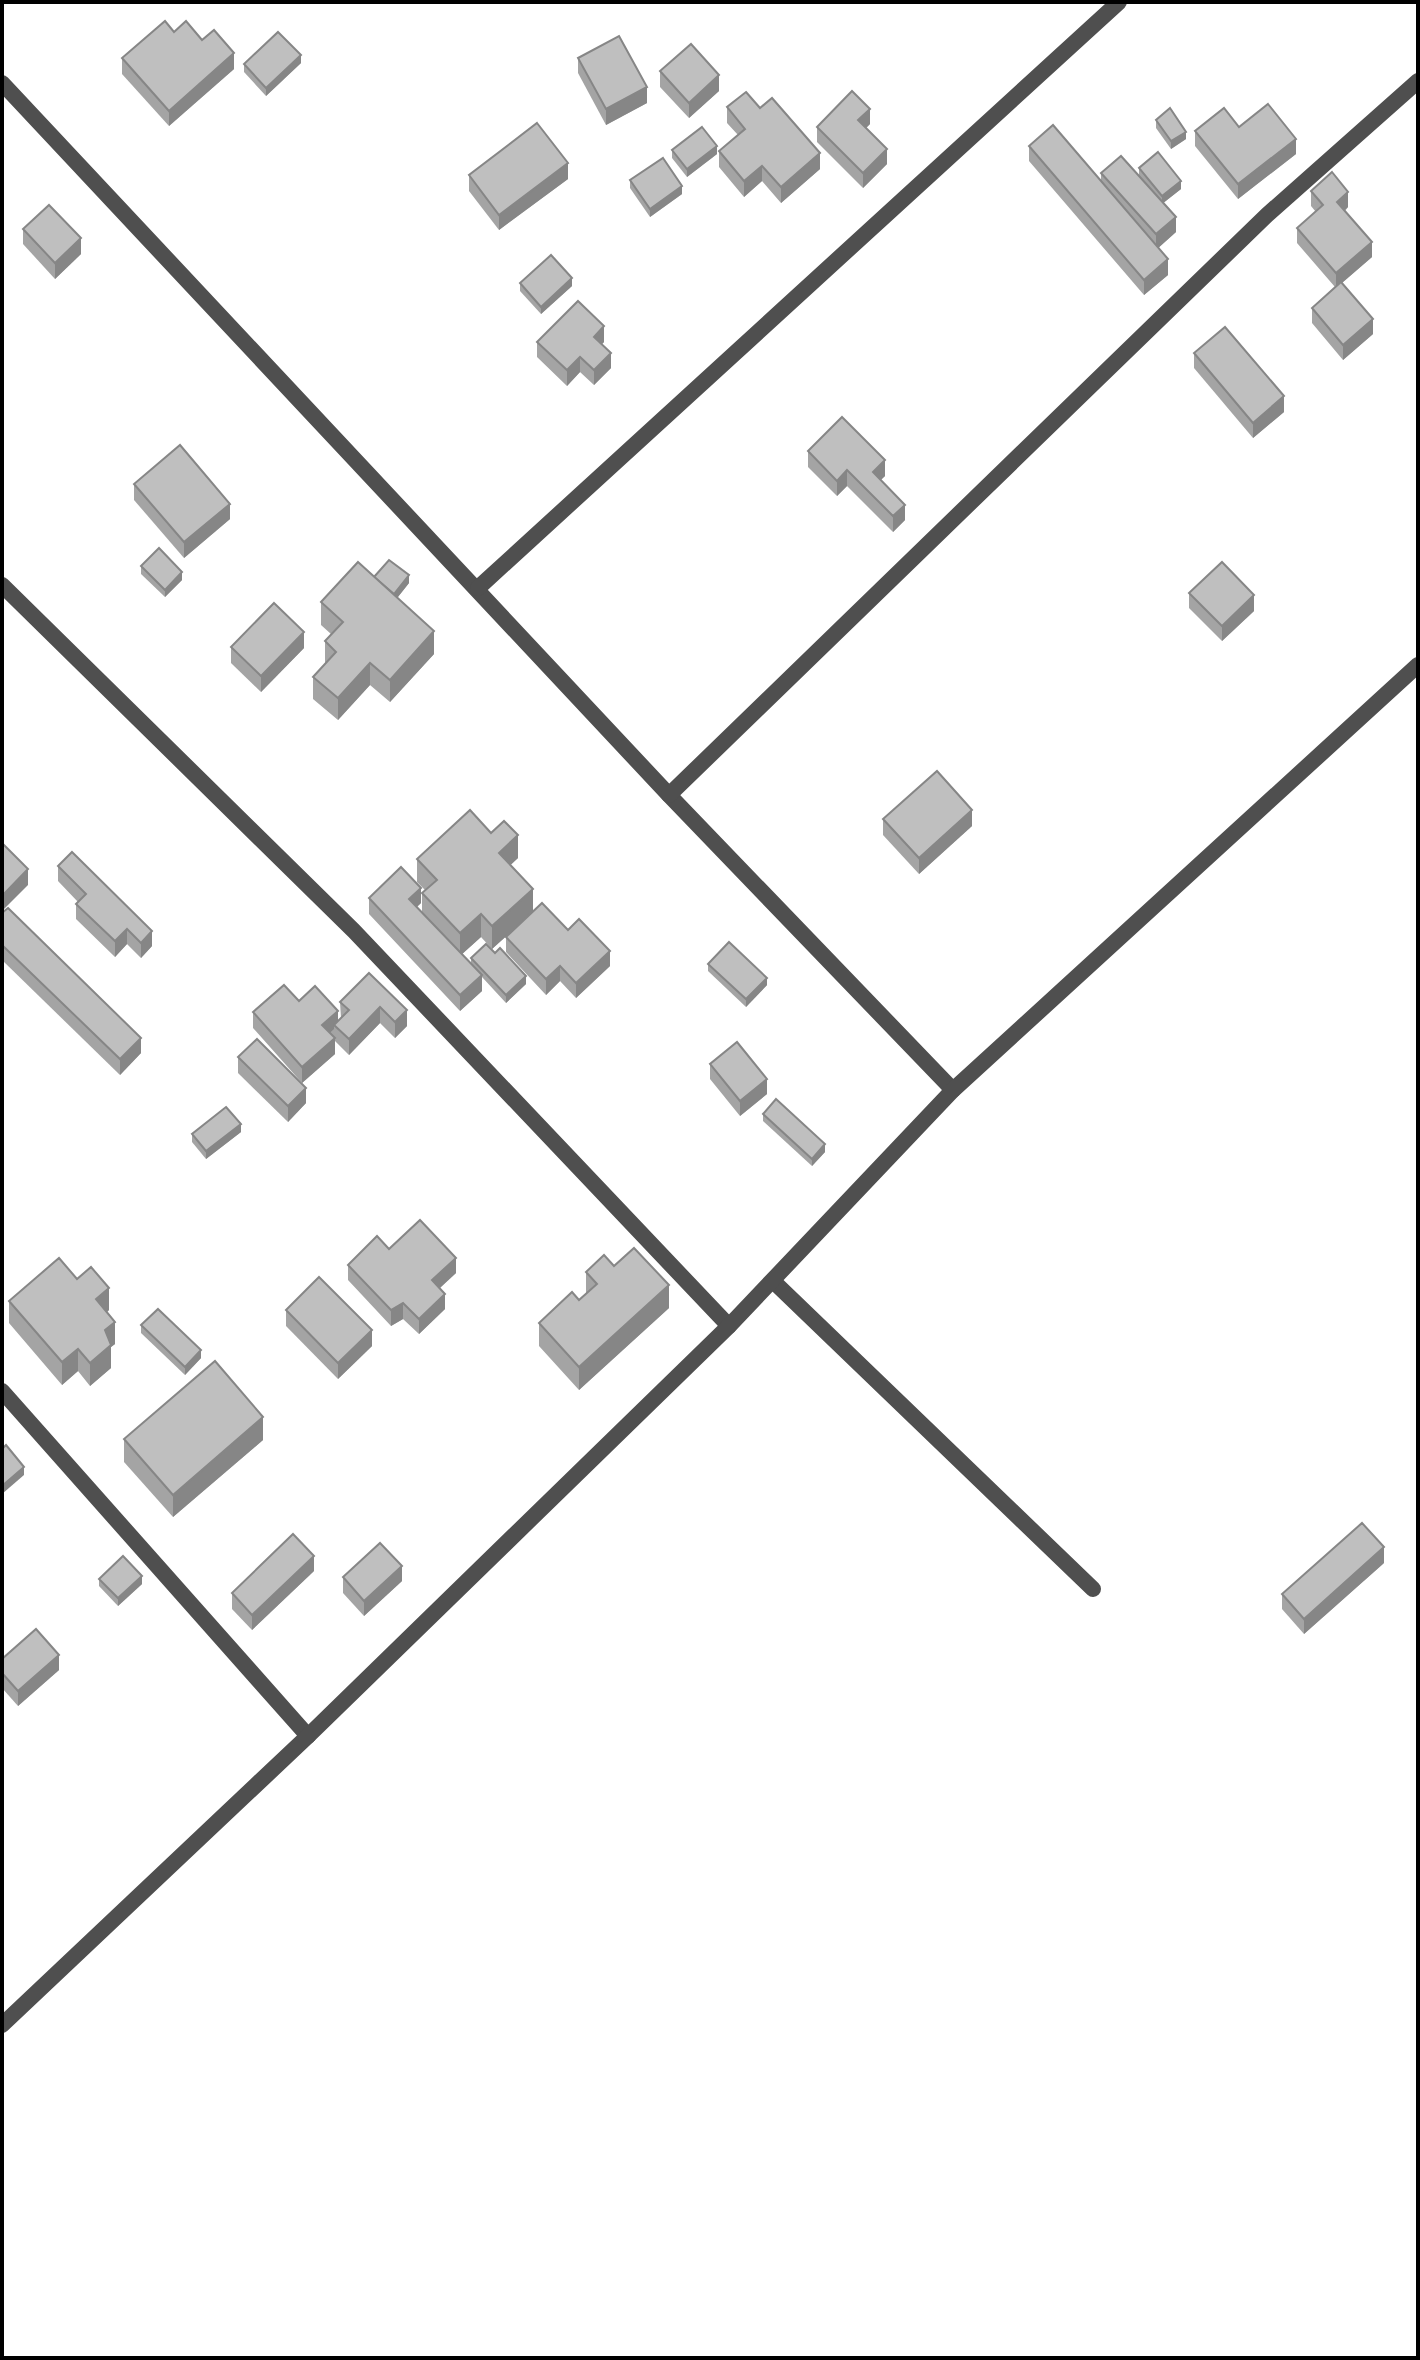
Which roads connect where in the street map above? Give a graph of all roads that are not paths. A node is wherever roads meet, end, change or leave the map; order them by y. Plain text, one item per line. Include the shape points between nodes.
1 (1119, 2) edge
2 (1418, 81) edge
3 (2, 83) edge
4 (2, 585) edge
5 (478, 588) junction
6 (1418, 665) edge
7 (669, 795) junction
8 (953, 1090) junction
9 (773, 1281) junction
10 (729, 1326) junction
11 (2, 1391) edge
12 (1093, 1589) dead end
13 (308, 1736) junction
14 (2, 2025) edge

1 - 5 street
2 - 7 street via 1267,215
3 - 5 street
4 - 10 street via 354,931
5 - 7 street
6 - 8 street
7 - 8 street
8 - 9 street
9 - 10 street
9 - 12 street
10 - 13 street
11 - 13 street
13 - 14 street

